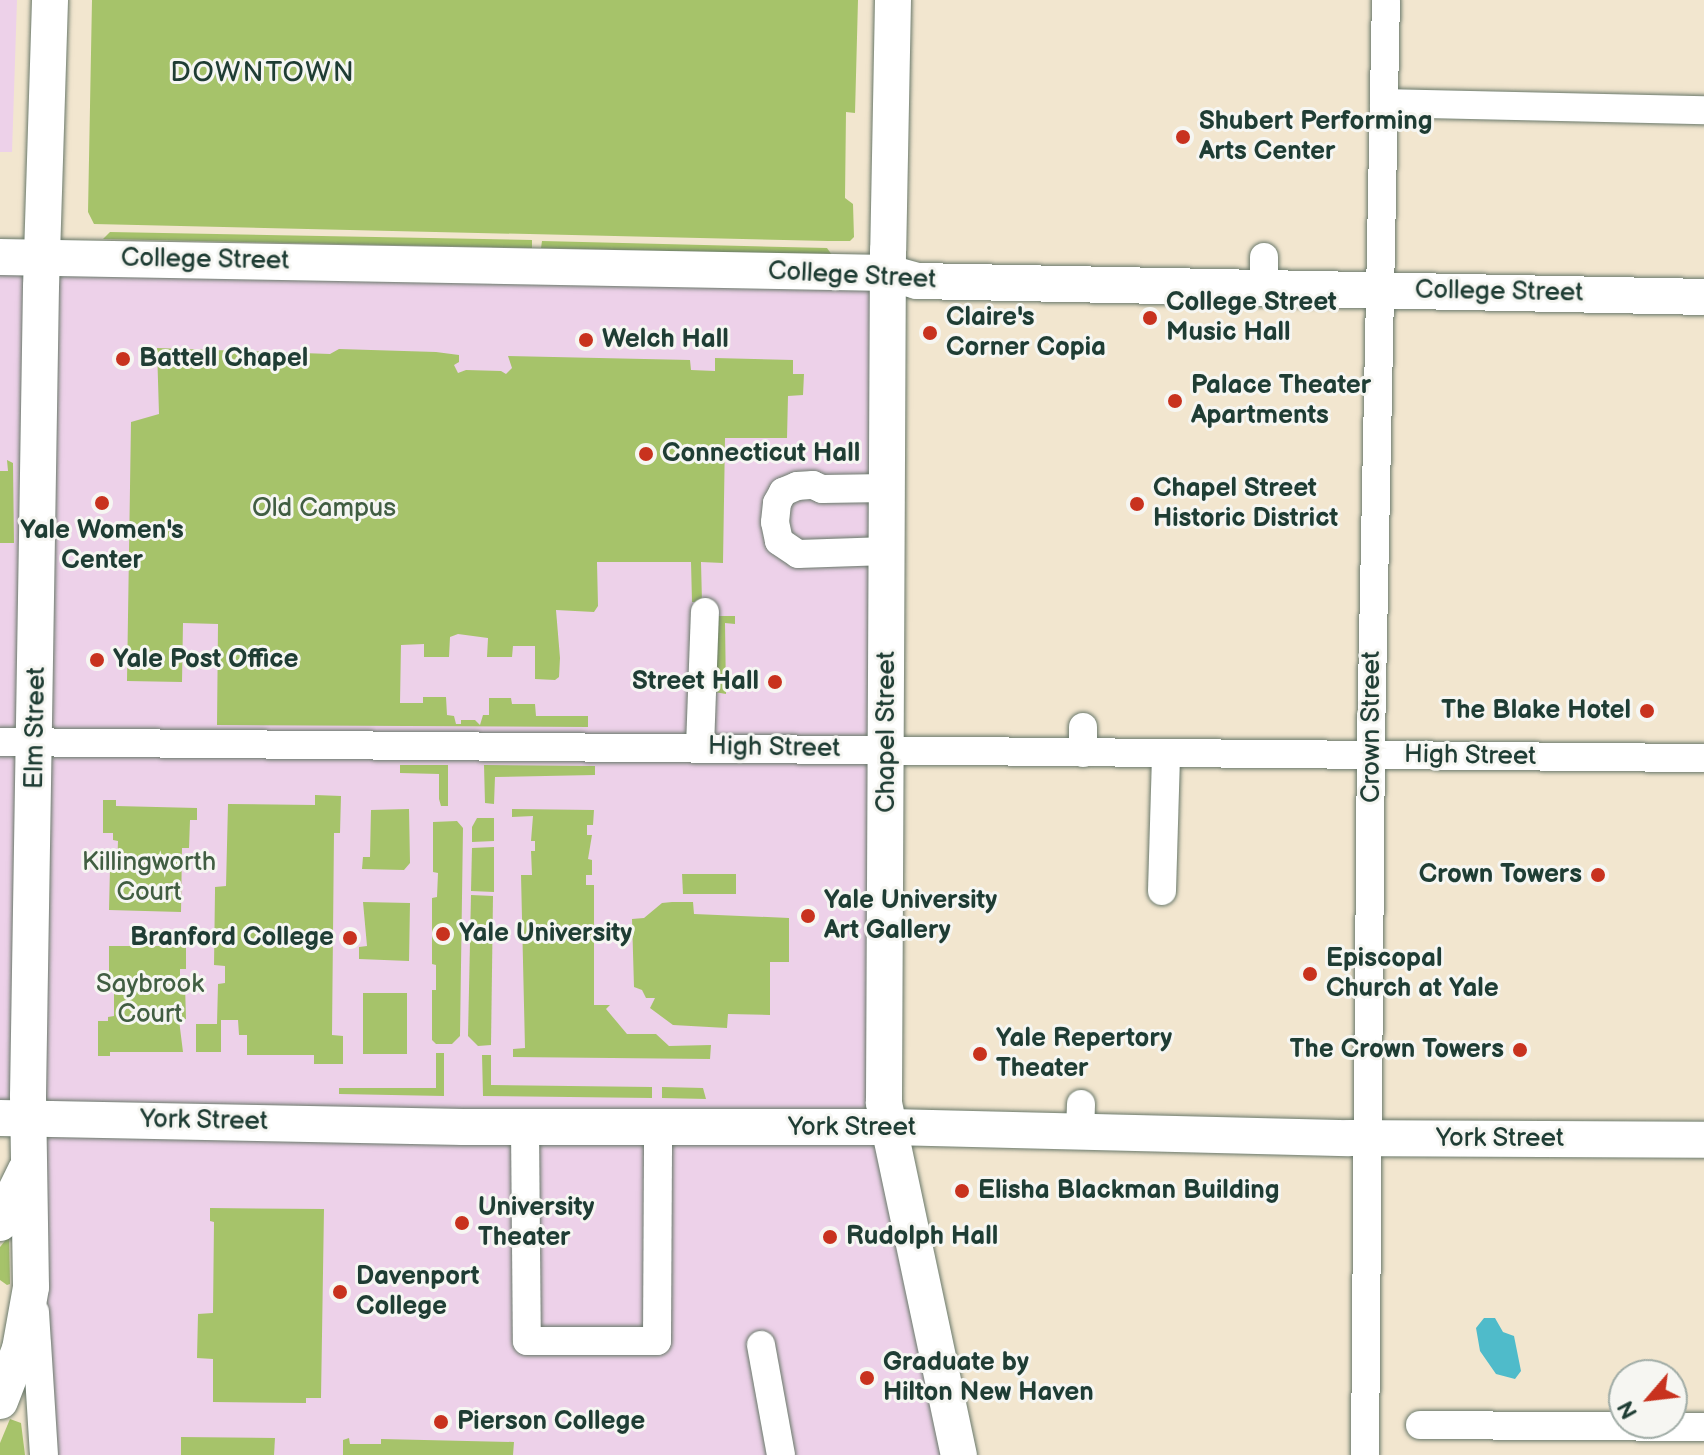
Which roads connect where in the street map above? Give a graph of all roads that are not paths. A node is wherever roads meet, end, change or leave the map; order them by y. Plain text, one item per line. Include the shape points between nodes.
1 (50, 0) edge
2 (893, 0) edge
3 (1386, 0) edge
4 (1384, 103) junction
5 (1704, 110) edge
6 (0, 257) edge
7 (43, 258) junction
8 (888, 273) junction
9 (1380, 290) junction
10 (1704, 297) edge
11 (887, 488) junction
12 (887, 551) junction
13 (705, 612) dead end
14 (0, 742) edge
15 (36, 742) junction
16 (700, 747) junction
17 (888, 750) junction
18 (1166, 755) junction
19 (1372, 755) junction
20 (1704, 758) edge
21 (1162, 891) dead end
22 (14, 1118) edge
23 (891, 1127) junction
24 (525, 1128) junction
25 (658, 1129) junction
26 (1369, 1138) junction
27 (1704, 1140) edge
28 (28, 1165) junction
29 (0, 1223) edge
30 (16, 1288) edge
31 (761, 1345) dead end
32 (0, 1401) edge
33 (1420, 1425) dead end
34 (1704, 1427) edge
35 (44, 1455) edge
36 (781, 1455) edge
37 (959, 1455) edge
38 (1365, 1455) edge

1 - 7 main road, Elm Street
2 - 8 main road, Chapel Street
3 - 4 street, Crown Street
4 - 5 street
4 - 9 street, Crown Street
6 - 7 main road, College Street
7 - 8 main road, College Street
7 - 15 main road, Elm Street
8 - 9 main road, College Street via 917,281 1264,272
8 - 11 main road, Chapel Street
9 - 10 main road, College Street
9 - 19 street, Crown Street
11 - 12 main road, Chapel Street
11 - 12 street via 797,486 783,492 775,522 779,541 798,554
12 - 17 main road, Chapel Street
13 - 16 street
14 - 15 street, High Street
15 - 16 street, High Street
15 - 22 main road, Elm Street
16 - 17 street, High Street
17 - 18 street, High Street
17 - 23 main road, Chapel Street via 884,1103
18 - 19 street, High Street
18 - 21 street
19 - 20 street, High Street
19 - 26 street, Crown Street
22 - 24 main road, York Street
22 - 28 main road, Elm Street
23 - 25 main road, York Street
23 - 26 main road, York Street via 1080,1119
23 - 37 main road, Chapel Street
24 - 25 main road, York Street
24 - 25 street via 527,1341 657,1341
26 - 27 main road, York Street
26 - 38 street, Crown Street
28 - 29 main road
28 - 30 main road, Elm Street
30 - 32 main road via 25,1324
30 - 35 street, Elm Street
31 - 36 street
33 - 34 street

